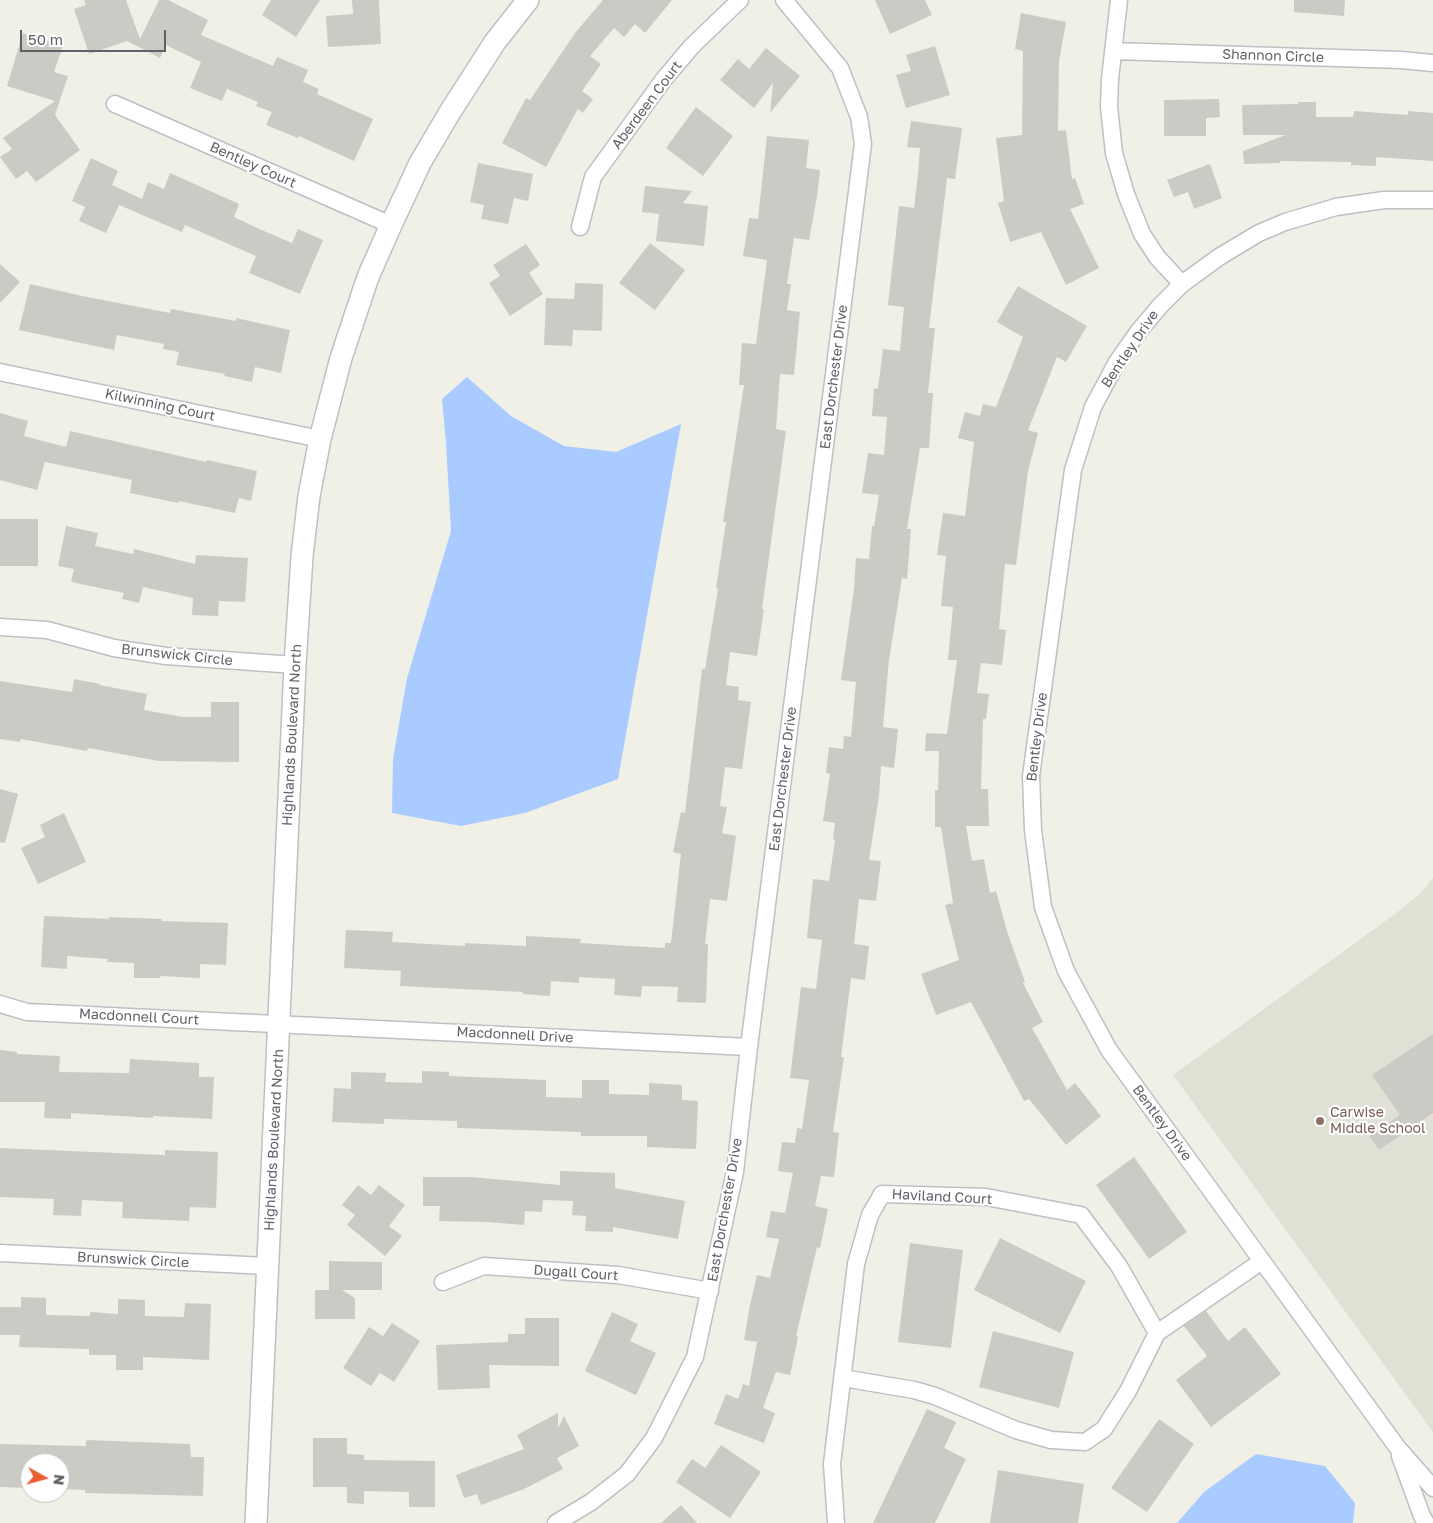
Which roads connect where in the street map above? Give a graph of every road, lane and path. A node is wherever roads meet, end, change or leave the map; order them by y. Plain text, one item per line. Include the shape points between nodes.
1 (528, 0) edge
2 (740, 0) edge
3 (784, 0) edge
4 (1119, 0) edge
5 (1112, 51) junction
6 (1433, 63) edge
7 (115, 104) dead end
8 (1433, 200) edge
9 (391, 225) junction
10 (580, 227) dead end
11 (1182, 284) junction
12 (0, 372) edge
13 (320, 439) junction
14 (0, 628) edge
15 (295, 665) junction
16 (0, 1004) edge
17 (280, 1024) junction
18 (749, 1047) junction
19 (0, 1253) edge
20 (1262, 1261) junction
21 (267, 1266) junction
22 (443, 1282) dead end
23 (710, 1291) junction
24 (1157, 1333) junction
25 (843, 1378) junction
26 (1397, 1447) junction
27 (1433, 1488) edge
28 (256, 1523) edge
29 (556, 1523) edge
30 (836, 1523) edge
31 (1426, 1523) edge

1 - 9 street, Highlands Boulevard North via 495,42 450,112 420,163
2 - 10 street, Aberdeen Court via 692,46 664,79 593,178
3 - 18 street, East Dorchester Drive via 840,68 859,117 863,144
4 - 5 street
5 - 6 street, Shannon Circle
5 - 11 street via 1109,107 1119,173 1142,234 1157,258
7 - 9 street, Bentley Court
8 - 11 street, Bentley Drive via 1360,203 1285,222 1238,244
9 - 13 street, Highlands Boulevard North via 368,277 344,349
11 - 20 street, Bentley Drive via 1138,332 1118,362 1093,407 1079,449 1069,491 1031,776 1033,830 1043,906 1066,971 1109,1050
12 - 13 street, Kilwinning Court
13 - 15 street, Highlands Boulevard North via 302,556
14 - 15 street, Brunswick Circle via 47,630 114,648 166,656
15 - 17 street, Highlands Boulevard North
16 - 17 street, Macdonnell Court via 27,1012
17 - 18 street, Macdonnell Drive
17 - 21 street, Highlands Boulevard North
18 - 23 street, East Dorchester Drive via 735,1172
19 - 21 street, Brunswick Circle
20 - 24 street
20 - 26 street, Bentley Drive
21 - 28 street, Highlands Boulevard North
22 - 23 street, Dugall Court via 484,1266 618,1276
23 - 29 street, East Dorchester Drive via 695,1357 654,1438 627,1474 591,1502
24 - 25 street via 1128,1391 1104,1429 1085,1442 1051,1440 1016,1430 914,1390
24 - 25 street, Haviland Court via 1119,1266 1081,1215 986,1197 882,1194 870,1215 856,1264
25 - 30 street, Haviland Court via 832,1464
26 - 27 street, Bentley Drive
26 - 31 street, Bentley Drive

